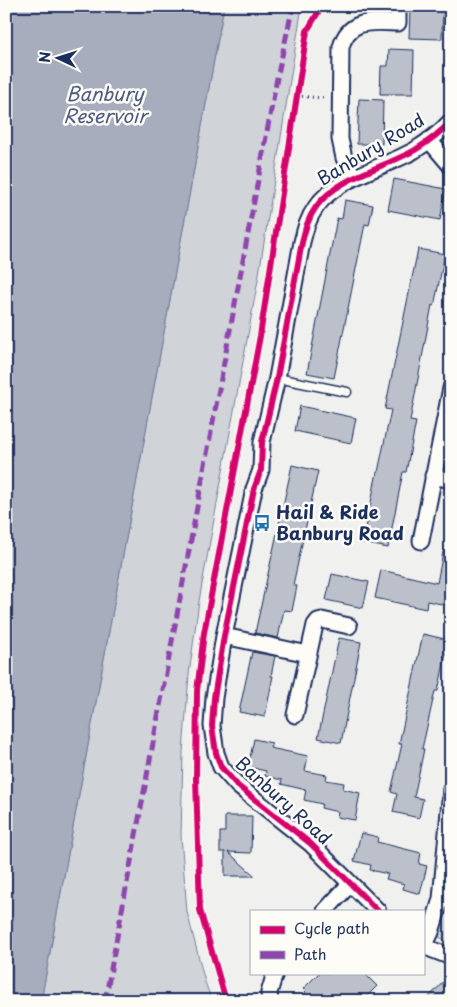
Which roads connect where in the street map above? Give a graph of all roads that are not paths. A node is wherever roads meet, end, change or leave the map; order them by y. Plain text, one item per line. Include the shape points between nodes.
1 (398, 6) edge
2 (451, 121) edge
3 (429, 140) junction
4 (451, 166) edge
5 (354, 178) junction
6 (277, 378) junction
7 (451, 388) edge
8 (347, 392) dead end
9 (434, 476) junction
10 (451, 480) edge
11 (421, 541) dead end
12 (349, 626) dead end
13 (224, 636) junction
14 (308, 654) junction
15 (294, 715) dead end
16 (451, 789) edge
17 (350, 884) junction
18 (326, 910) edge
19 (377, 910) edge
20 (424, 946) edge
21 (451, 957) edge
22 (275, 974) edge
23 (270, 1001) edge

1 - 5 street via 398,23 360,24 344,36 341,47 340,139 344,158
2 - 3 street, Banbury Road
3 - 4 street
3 - 5 street, Banbury Road
5 - 6 street, Banbury Road via 317,206 308,221
6 - 8 lane
6 - 13 street, Banbury Road via 262,442 261,470 254,489
7 - 9 street
9 - 10 street
9 - 11 street
12 - 14 street via 318,621
13 - 14 street
13 - 17 street, Banbury Road via 212,726 221,767 238,786 310,844
14 - 15 street
16 - 20 street via 441,900
17 - 18 street
17 - 19 street, Banbury Road
20 - 21 street
22 - 23 street

